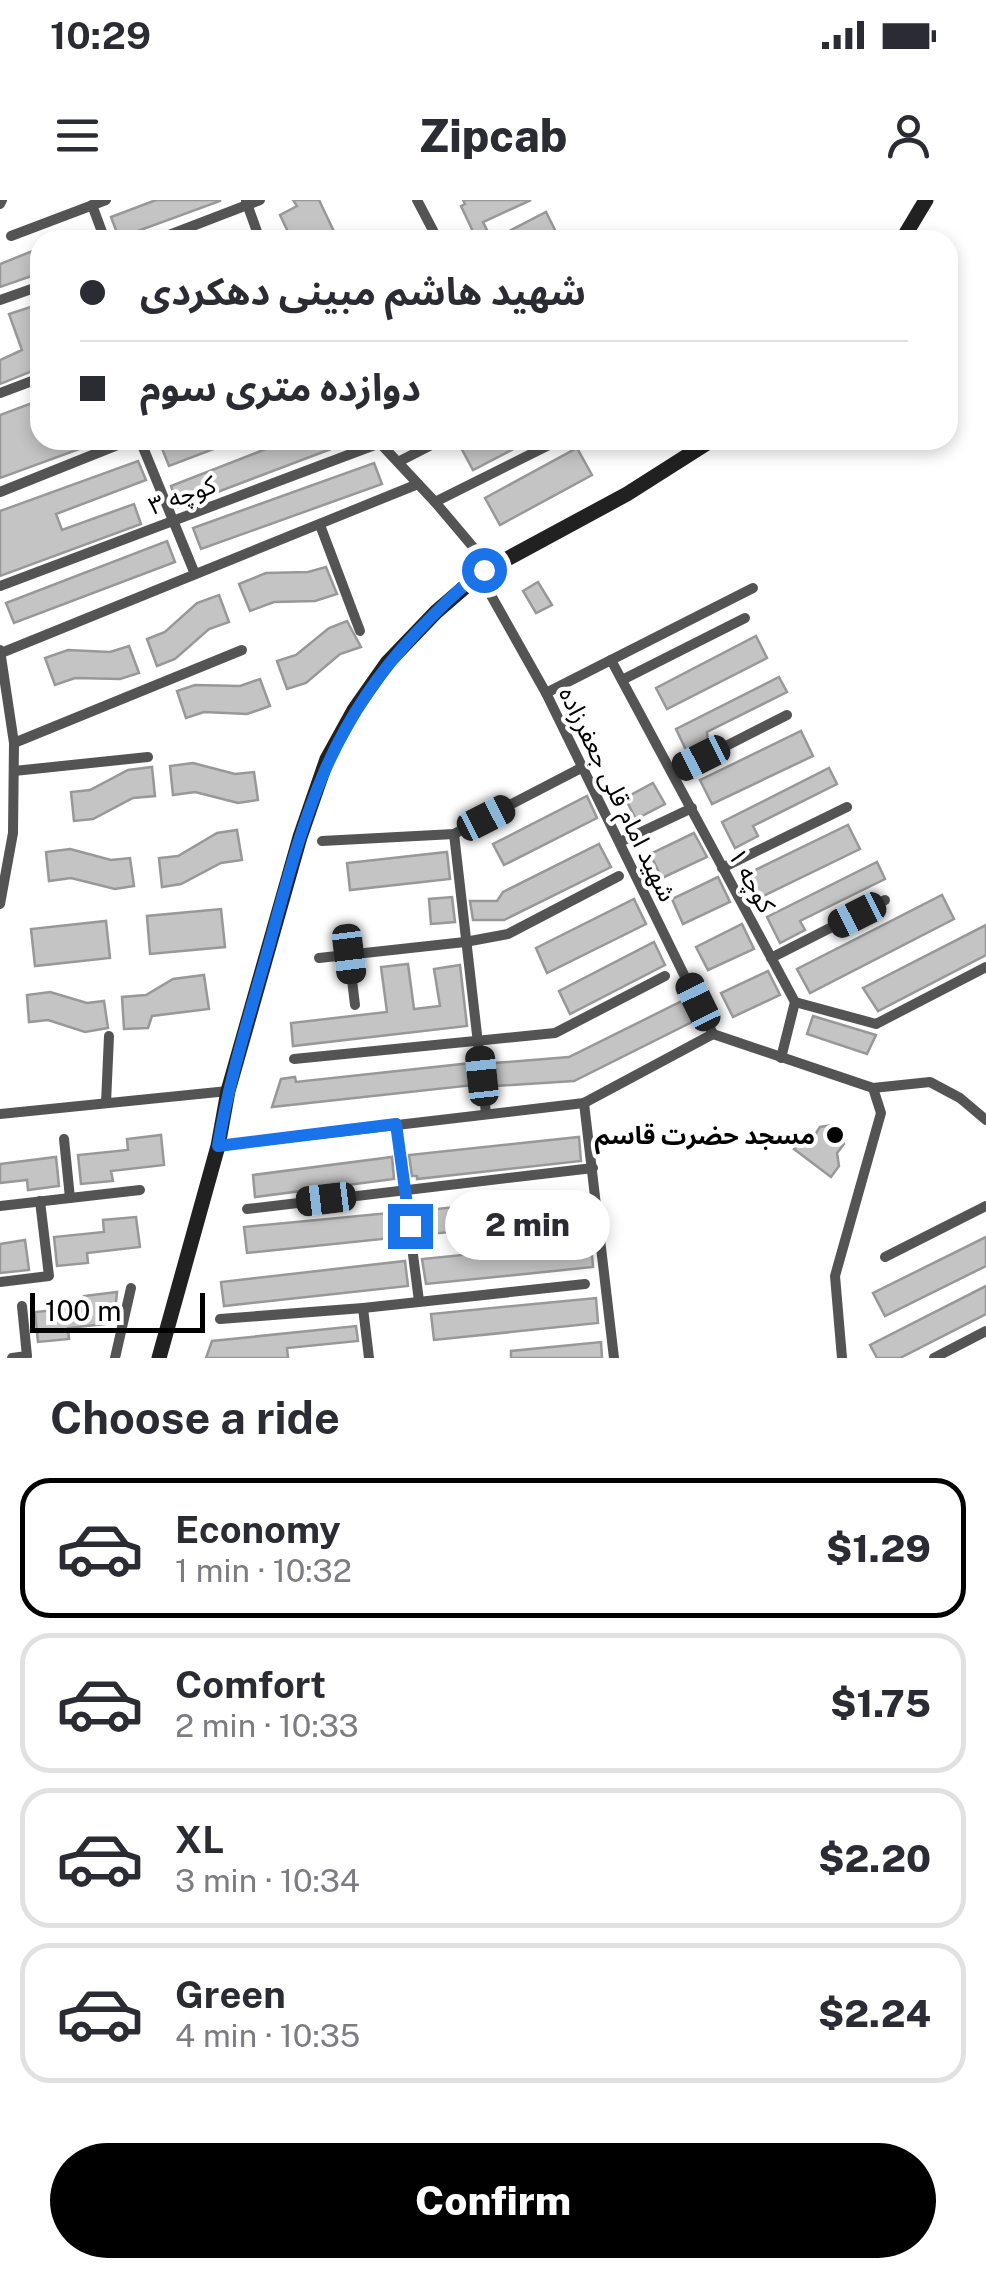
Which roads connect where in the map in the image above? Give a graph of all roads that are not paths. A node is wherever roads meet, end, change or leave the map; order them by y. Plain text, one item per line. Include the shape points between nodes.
1 (106, 200) edge
2 (260, 200) edge
3 (417, 200) edge
4 (926, 200) edge
5 (247, 203) edge
6 (92, 205) junction
7 (101, 230) edge
8 (181, 230) edge
9 (256, 230) edge
10 (433, 230) edge
11 (908, 230) edge
12 (11, 236) dead end
13 (30, 290) edge
14 (0, 300) edge
15 (30, 382) edge
16 (0, 394) edge
17 (105, 450) edge
18 (144, 450) edge
19 (357, 450) edge
20 (386, 450) edge
21 (421, 450) edge
22 (540, 450) edge
23 (696, 450) edge
24 (398, 462) junction
25 (418, 484) junction
26 (0, 492) edge
27 (435, 502) junction
28 (171, 520) junction
29 (320, 526) junction
30 (484, 571) junction
31 (194, 574) junction
32 (0, 586) edge
33 (753, 588) dead end
34 (745, 618) dead end
35 (360, 631) dead end
36 (242, 650) dead end
37 (1, 651) edge
38 (611, 660) junction
39 (624, 679) junction
40 (546, 692) junction
41 (787, 715) dead end
42 (14, 743) junction
43 (148, 757) dead end
44 (583, 768) junction
45 (14, 771) junction
46 (673, 773) junction
47 (847, 806) dead end
48 (692, 808) junction
49 (454, 834) junction
50 (322, 841) dead end
51 (620, 842) junction
52 (722, 868) junction
53 (618, 876) dead end
54 (885, 900) dead end
55 (0, 904) edge
56 (466, 942) junction
57 (349, 954) junction
58 (320, 958) dead end
59 (772, 958) junction
60 (986, 967) edge
61 (665, 976) dead end
62 (795, 1002) junction
63 (355, 1005) dead end
64 (713, 1034) junction
65 (110, 1036) dead end
66 (478, 1040) junction
67 (781, 1058) junction
68 (294, 1059) dead end
69 (873, 1088) junction
70 (228, 1092) junction
71 (584, 1103) junction
72 (106, 1104) junction
73 (486, 1113) junction
74 (0, 1114) edge
75 (986, 1120) edge
76 (396, 1124) junction
77 (64, 1139) dead end
78 (218, 1146) junction
79 (593, 1168) junction
80 (405, 1189) junction
81 (140, 1190) dead end
82 (70, 1198) junction
83 (40, 1201) junction
84 (0, 1206) edge
85 (986, 1206) edge
86 (247, 1209) dead end
87 (885, 1256) dead end
88 (0, 1282) edge
89 (585, 1284) dead end
90 (132, 1288) dead end
91 (418, 1302) junction
92 (22, 1306) dead end
93 (363, 1308) junction
94 (220, 1319) dead end
95 (986, 1331) edge
96 (12, 1358) edge
97 (115, 1358) edge
98 (160, 1358) edge
99 (369, 1358) edge
100 (614, 1358) edge
101 (842, 1358) edge
102 (934, 1358) edge

1 - 6 street
2 - 5 street
3 - 10 street
4 - 11 main road
5 - 8 street
5 - 9 street
6 - 7 street
6 - 12 street
13 - 14 street
15 - 16 street
17 - 26 street
18 - 28 street
19 - 28 street, کوچه ۳
20 - 24 street, شهید امام قلی جعفرزاده
21 - 24 street
22 - 27 street
23 - 30 main road
24 - 25 street, شهید امام قلی جعفرزاده
25 - 27 street, شهید امام قلی جعفرزاده
25 - 29 street
27 - 30 street, شهید امام قلی جعفرزاده
28 - 31 street
28 - 32 street, کوچه ۳
29 - 31 street
29 - 35 street
30 - 40 street, شهید امام قلی جعفرزاده
30 - 70 main road via 387,663 327,759
31 - 37 street
33 - 38 street
34 - 39 street
36 - 42 street
37 - 42 street
38 - 39 street, کوچه ۱
38 - 40 street
39 - 46 street, کوچه ۱
40 - 44 street, شهید امام قلی جعفرزاده
41 - 46 street
42 - 45 street
43 - 45 street
44 - 49 street
44 - 51 street, شهید امام قلی جعفرزاده
45 - 55 street via 14,833
46 - 48 street, کوچه ۱
47 - 52 street
48 - 51 street
48 - 52 street, کوچه ۱
49 - 50 street
49 - 56 street
51 - 64 street, شهید امام قلی جعفرزاده
52 - 59 street, کوچه ۱
53 - 56 street via 508,934
54 - 59 street
56 - 57 street
56 - 66 street
57 - 58 street
57 - 63 street
59 - 62 street, کوچه ۱
60 - 62 street via 876,1024
61 - 66 street via 555,1033
62 - 67 street
64 - 67 street
64 - 71 street
65 - 72 street
66 - 68 street
66 - 73 street
67 - 69 street
69 - 75 street via 930,1082
69 - 101 street via 881,1113 835,1276
70 - 72 street
70 - 78 main road
71 - 73 street
71 - 79 street
72 - 74 street
73 - 76 street
76 - 78 street
76 - 80 street
77 - 82 street
78 - 98 main road
79 - 80 street
79 - 100 street
80 - 86 street
80 - 91 street
81 - 82 street
82 - 83 street
83 - 84 street
83 - 88 street via 49,1276
85 - 87 street
89 - 91 street
90 - 97 street
91 - 93 street
92 - 96 street via 28,1356
93 - 94 street
93 - 99 street
95 - 102 street

